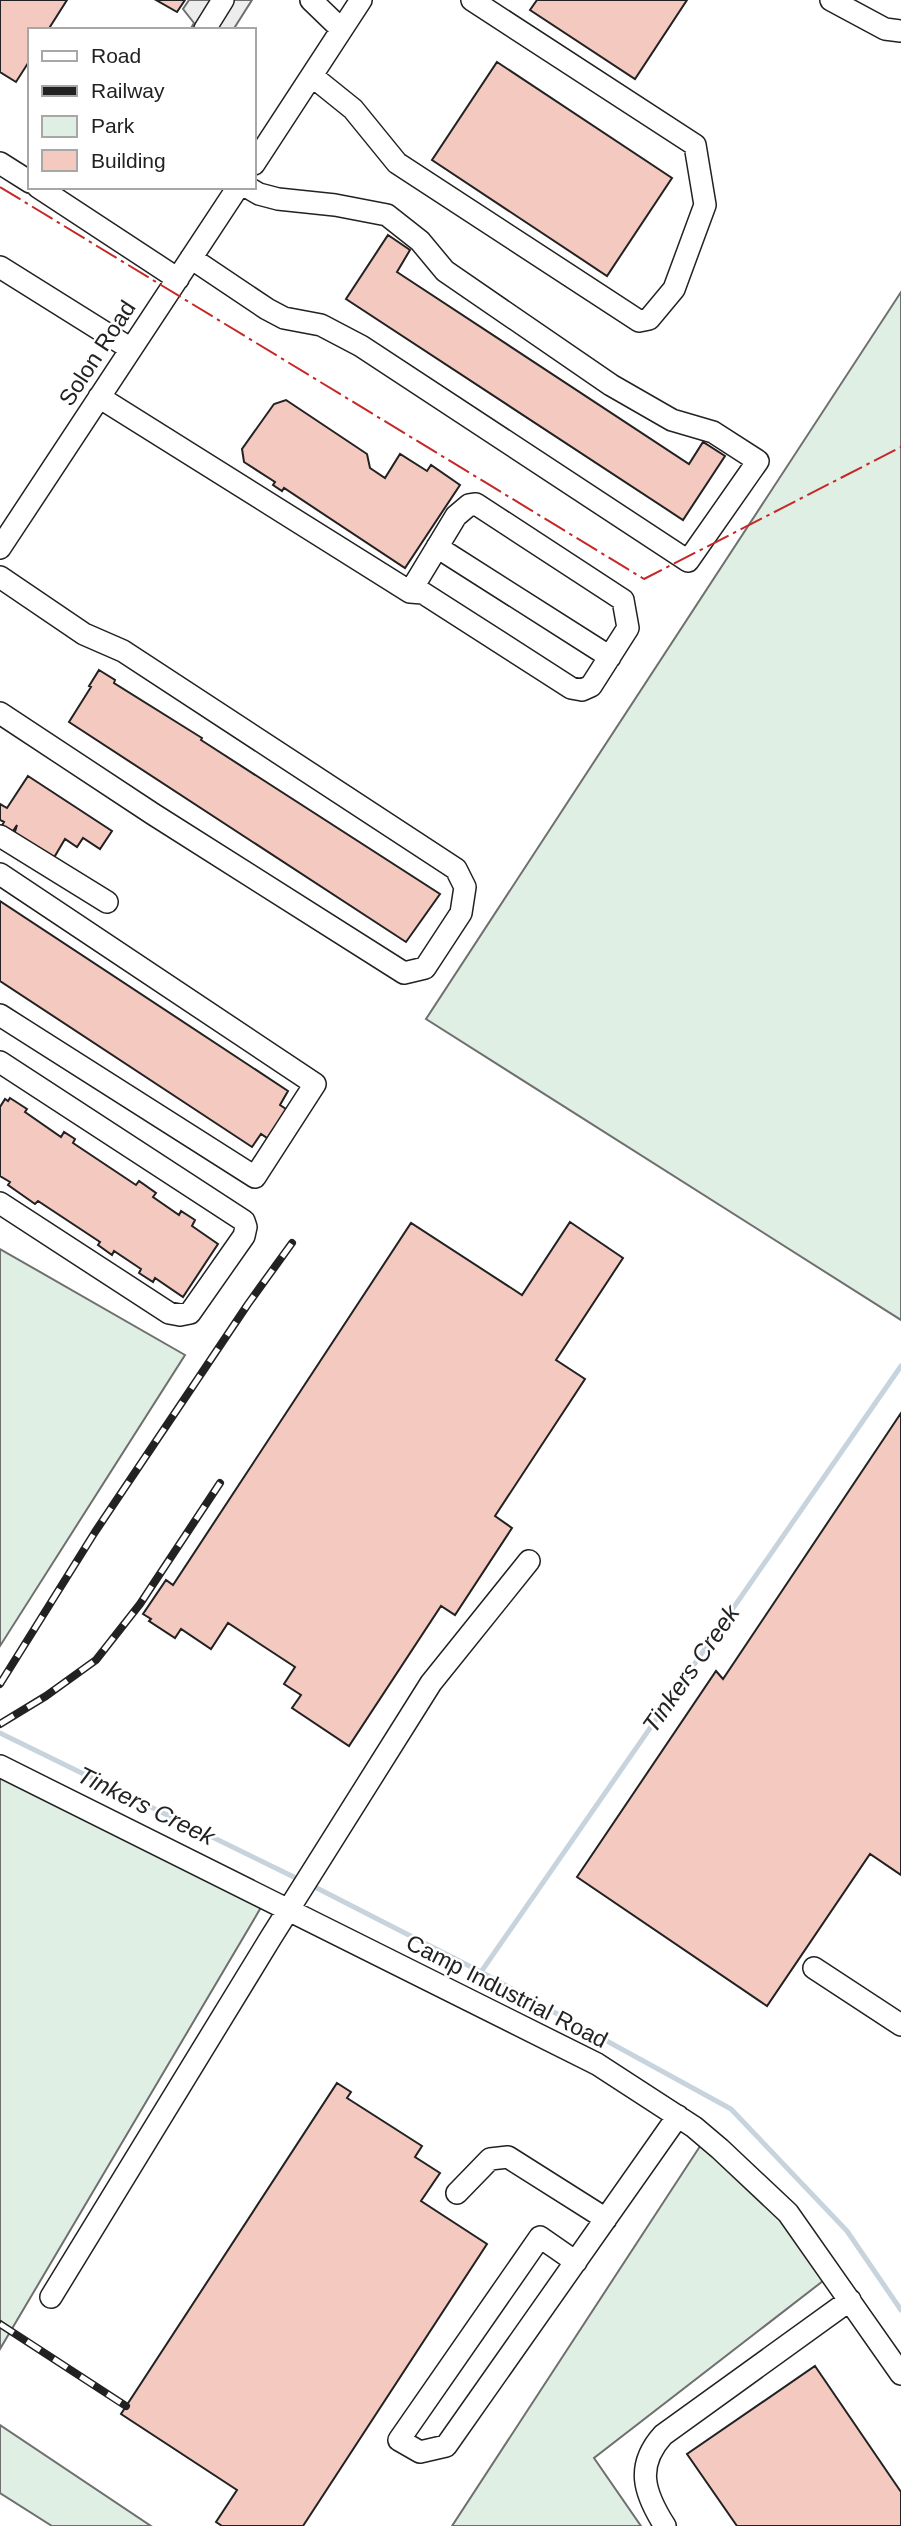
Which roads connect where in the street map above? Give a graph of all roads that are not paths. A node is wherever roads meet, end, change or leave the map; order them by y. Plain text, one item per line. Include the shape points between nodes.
1 (223, 0) edge
2 (311, 0) edge
3 (360, 0) edge
4 (472, 0) edge
5 (831, 0) edge
6 (206, 28) edge
7 (341, 29) junction
8 (901, 31) edge
9 (312, 76) junction
10 (256, 161) edge
11 (0, 163) edge
12 (28, 181) edge
13 (40, 189) edge
14 (238, 189) edge
15 (250, 189) edge
16 (191, 258) junction
17 (0, 267) edge
18 (178, 279) junction
19 (131, 349) junction
20 (99, 397) junction
21 (437, 547) junction
22 (0, 548) edge
23 (0, 577) edge
24 (410, 592) junction
25 (610, 657) junction
26 (0, 713) edge
27 (0, 836) edge
28 (0, 874) edge
29 (107, 902) dead end
30 (0, 1015) edge
31 (0, 1062) edge
32 (0, 1203) edge
33 (529, 1561) dead end
34 (0, 1766) edge
35 (288, 1910) junction
36 (814, 1968) dead end
37 (901, 2025) edge
38 (678, 2116) junction
39 (457, 2193) dead end
40 (606, 2219) junction
41 (576, 2262) junction
42 (51, 2297) dead end
43 (850, 2300) junction
44 (901, 2374) edge
45 (665, 2526) edge

1 - 6 street
2 - 7 street
3 - 7 street
4 - 9 street via 695,145 705,205 674,289 649,319 639,321 595,294 397,163 353,110
5 - 8 street via 884,29
7 - 9 street
9 - 10 street
11 - 12 street
13 - 18 street
14 - 16 street, Solon Road
15 - 16 street via 268,197 387,215 445,271 611,385 672,420 713,432 758,461 688,561 361,346 321,325 284,318
16 - 18 street, Solon Road
17 - 19 street
18 - 19 street, Solon Road
19 - 20 street, Solon Road
20 - 22 street, Solon Road
20 - 24 street
21 - 24 street
21 - 25 street
21 - 25 street via 461,510 482,506 624,600 628,628
23 - 26 street via 84,634 123,651 456,869 465,887 461,913 425,968 404,974
24 - 25 street via 424,593 577,690 591,686
27 - 29 street
28 - 30 street via 315,1084 255,1177
31 - 32 street via 244,1221 246,1227 190,1313 180,1315 169,1313
33 - 35 street via 431,1683
34 - 35 street, Camp Industrial Road
35 - 38 street, Camp Industrial Road via 597,2064
35 - 42 street
36 - 37 street
38 - 40 street
38 - 43 street, Camp Industrial Road via 720,2148 788,2213
39 - 40 street via 490,2160 508,2157
40 - 41 street
41 - 41 street via 446,2446 419,2452 399,2440 540,2237
43 - 44 street, Camp Industrial Road
43 - 45 street via 652,2447 645,2462 645,2481

